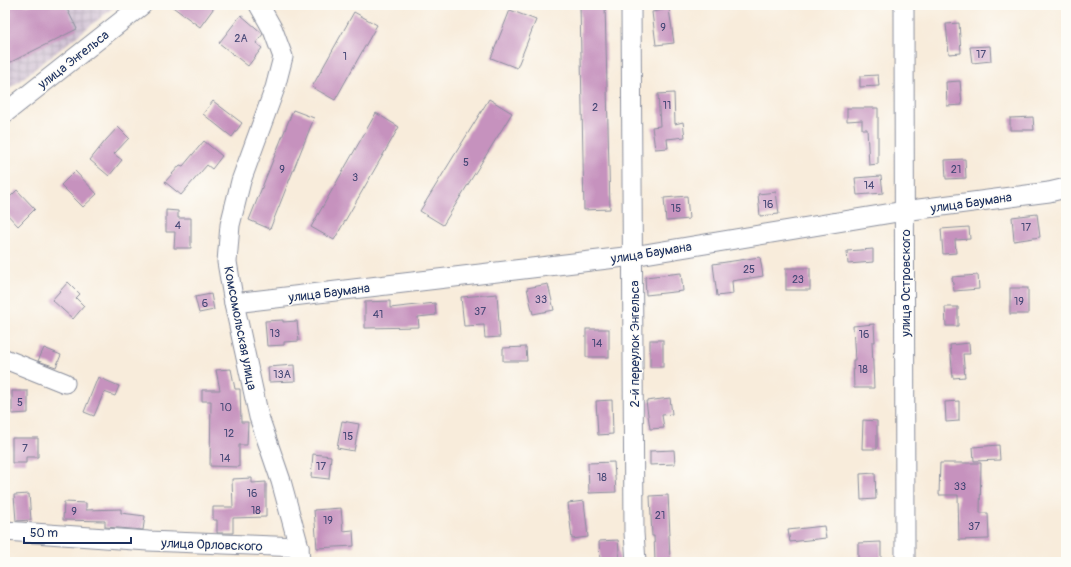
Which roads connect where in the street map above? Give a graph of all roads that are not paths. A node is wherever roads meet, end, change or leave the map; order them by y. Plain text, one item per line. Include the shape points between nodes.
1 (142, 5) edge
2 (259, 5) edge
3 (631, 5) edge
4 (904, 5) edge
5 (5, 113) edge
6 (1066, 188) edge
7 (904, 211) junction
8 (633, 256) junction
9 (234, 304) junction
10 (5, 359) edge
11 (65, 383) dead end
12 (5, 531) edge
13 (300, 554) edge
14 (636, 562) edge
15 (905, 562) edge

1 - 5 street, улица Энгельса
2 - 9 street, Комсомольская улица via 273,30 283,57 241,181 230,225 227,262
3 - 8 street, 2-й переулок Энгельса
4 - 7 street, улица Островского
6 - 7 street, улица Баумана
7 - 8 street, улица Баумана
7 - 15 street, улица Островского
8 - 9 street, улица Баумана
8 - 14 street, 2-й переулок Энгельса
9 - 13 street, Комсомольская улица via 259,417 281,481
10 - 11 street
12 - 13 street, улица Орловского

